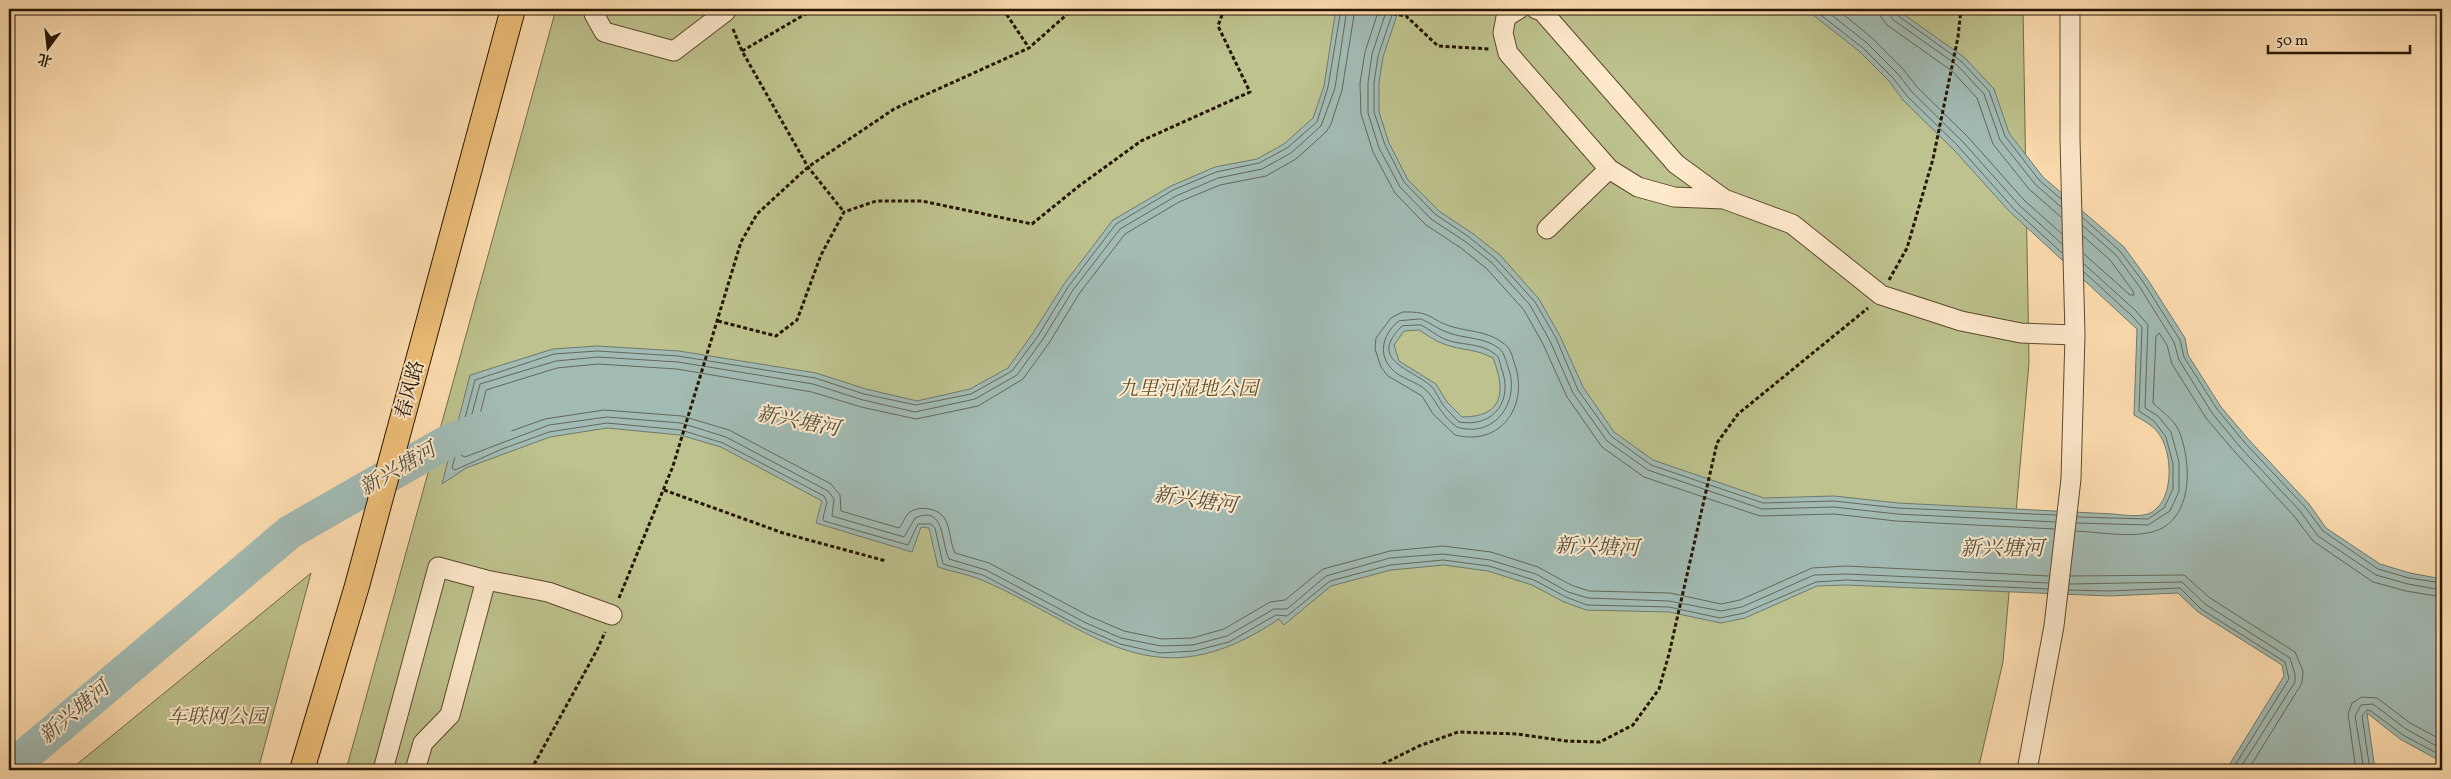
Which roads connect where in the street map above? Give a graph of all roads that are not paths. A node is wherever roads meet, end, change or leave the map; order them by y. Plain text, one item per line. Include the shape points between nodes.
1 (513, 9) edge
2 (595, 9) edge
3 (1519, 9) edge
4 (1536, 9) edge
5 (2070, 9) edge
6 (725, 10) edge
7 (1609, 169) junction
8 (1724, 199) junction
9 (1547, 229) dead end
10 (2075, 335) junction
11 (486, 580) junction
12 (612, 615) dead end
13 (302, 770) edge
14 (383, 770) edge
15 (415, 770) edge
16 (2027, 770) edge

1 - 13 main road, 春风路 via 426,338
2 - 6 street via 594,14 604,32 674,51
3 - 7 street via 1506,16 1503,34 1508,53
4 - 8 street via 1542,10 1676,164
5 - 10 street
7 - 8 street via 1638,187 1674,197
7 - 9 street
8 - 10 street via 1792,224 1881,295 1961,321 2021,333
10 - 16 street via 2071,479 2054,626
11 - 12 street via 548,592
11 - 14 street via 438,567
11 - 15 street via 450,715 423,743

